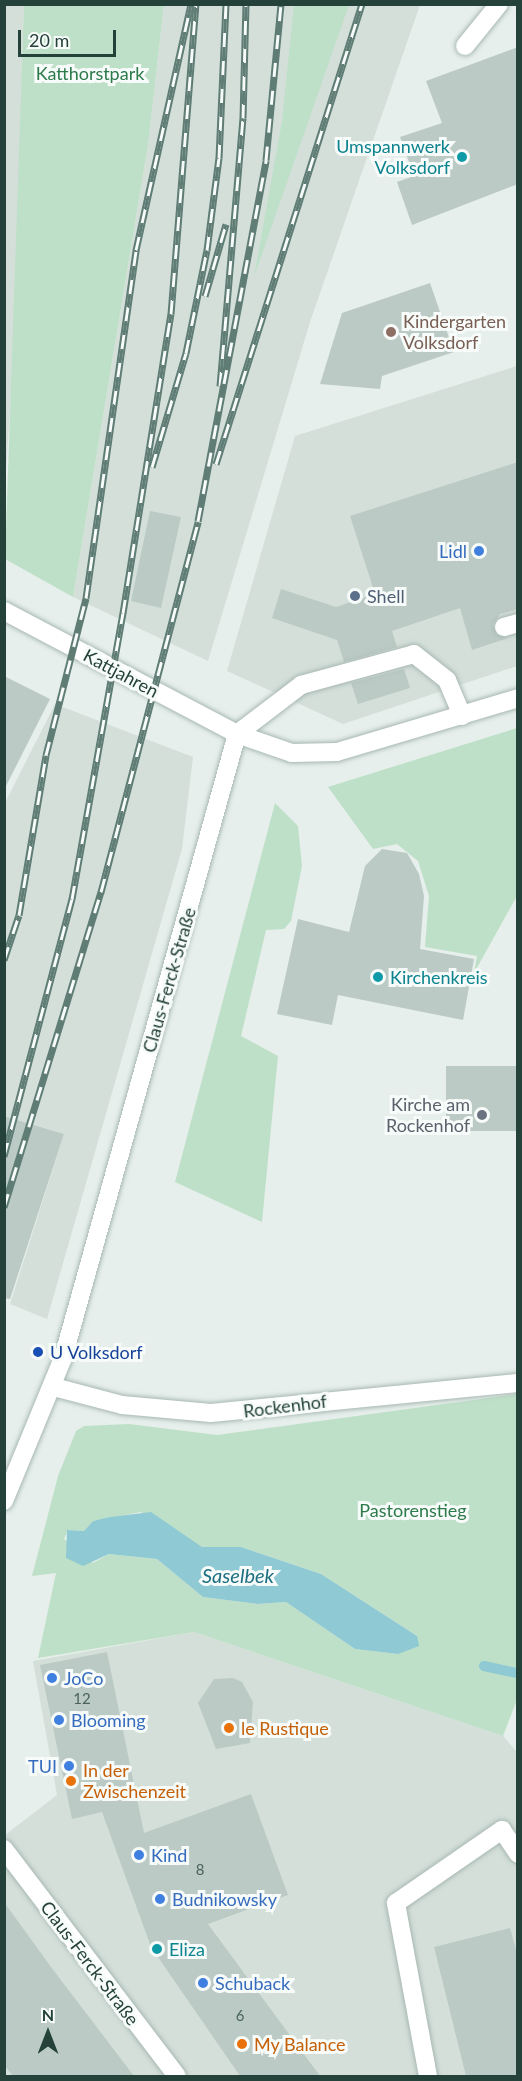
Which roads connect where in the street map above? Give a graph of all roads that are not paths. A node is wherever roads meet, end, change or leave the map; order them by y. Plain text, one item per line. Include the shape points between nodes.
1 (499, 4) edge
2 (465, 46) dead end
3 (4, 611) edge
4 (518, 698) edge
5 (462, 716) junction
6 (237, 734) junction
7 (518, 1383) edge
8 (54, 1388) junction
9 (11, 1479) edge
10 (4, 1501) edge
11 (4, 1849) edge
12 (518, 1854) edge
13 (177, 2076) edge
14 (428, 2076) edge

1 - 2 street
3 - 6 street, Kattjahren
4 - 5 street
5 - 6 street via 337,752 292,753
5 - 6 street via 447,680 414,654 301,685
6 - 8 street, Claus-Ferck-Straße
7 - 8 street, Rockenhof via 211,1413 122,1405
8 - 9 street, Claus-Ferck-Straße
9 - 10 street, Claus-Ferck-Straße
11 - 13 street, Claus-Ferck-Straße
12 - 14 street via 502,1830 396,1903

